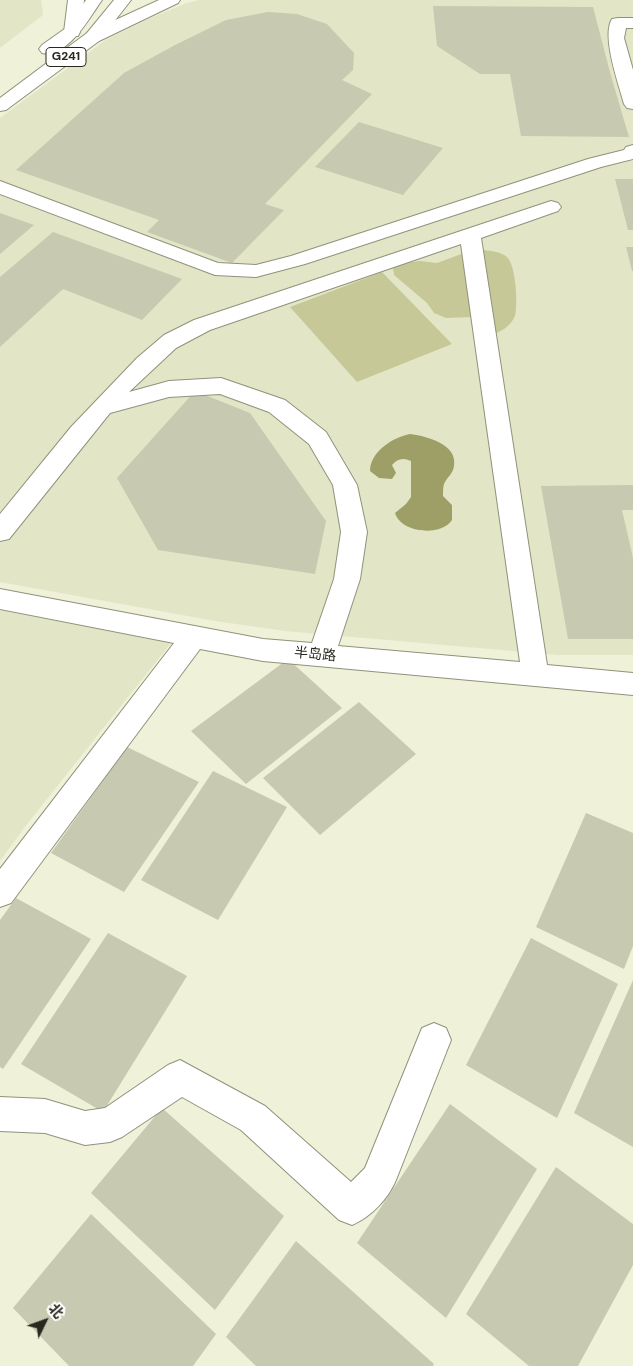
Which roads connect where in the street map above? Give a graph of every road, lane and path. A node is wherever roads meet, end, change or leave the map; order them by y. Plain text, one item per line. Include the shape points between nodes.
1 (76, 0) edge
2 (94, 0) edge
3 (123, 0) edge
4 (172, 0) edge
5 (633, 23) edge
6 (72, 32) junction
7 (93, 37) junction
8 (32, 60) dead end
9 (633, 104) edge
10 (0, 106) edge
11 (633, 151) edge
12 (0, 188) edge
13 (551, 207) dead end
14 (470, 234) junction
15 (106, 406) junction
16 (0, 532) edge
17 (0, 599) edge
18 (194, 636) junction
19 (321, 656) junction
20 (535, 675) junction
21 (633, 684) edge
22 (0, 893) edge
23 (434, 1040) dead end
24 (0, 1114) edge

1 - 6 main road
2 - 6 main road, G241
3 - 7 main road, G241
4 - 7 main road
5 - 9 main road via 618,23 616,38
6 - 8 main road, G241
7 - 10 main road, G241
11 - 12 main road via 632,154 595,162 256,271 215,269
13 - 14 main road
14 - 15 main road via 202,325 169,342
14 - 20 main road
15 - 16 main road
15 - 19 main road via 169,389 221,386 277,406 318,438 345,485 354,532 347,579
17 - 18 main road, 半岛路
18 - 19 main road, 半岛路 via 263,650
18 - 22 main road
19 - 20 main road, 半岛路
20 - 21 main road, 半岛路
23 - 24 main road via 378,1180 352,1207 253,1118 180,1077 110,1125 85,1128 45,1116

